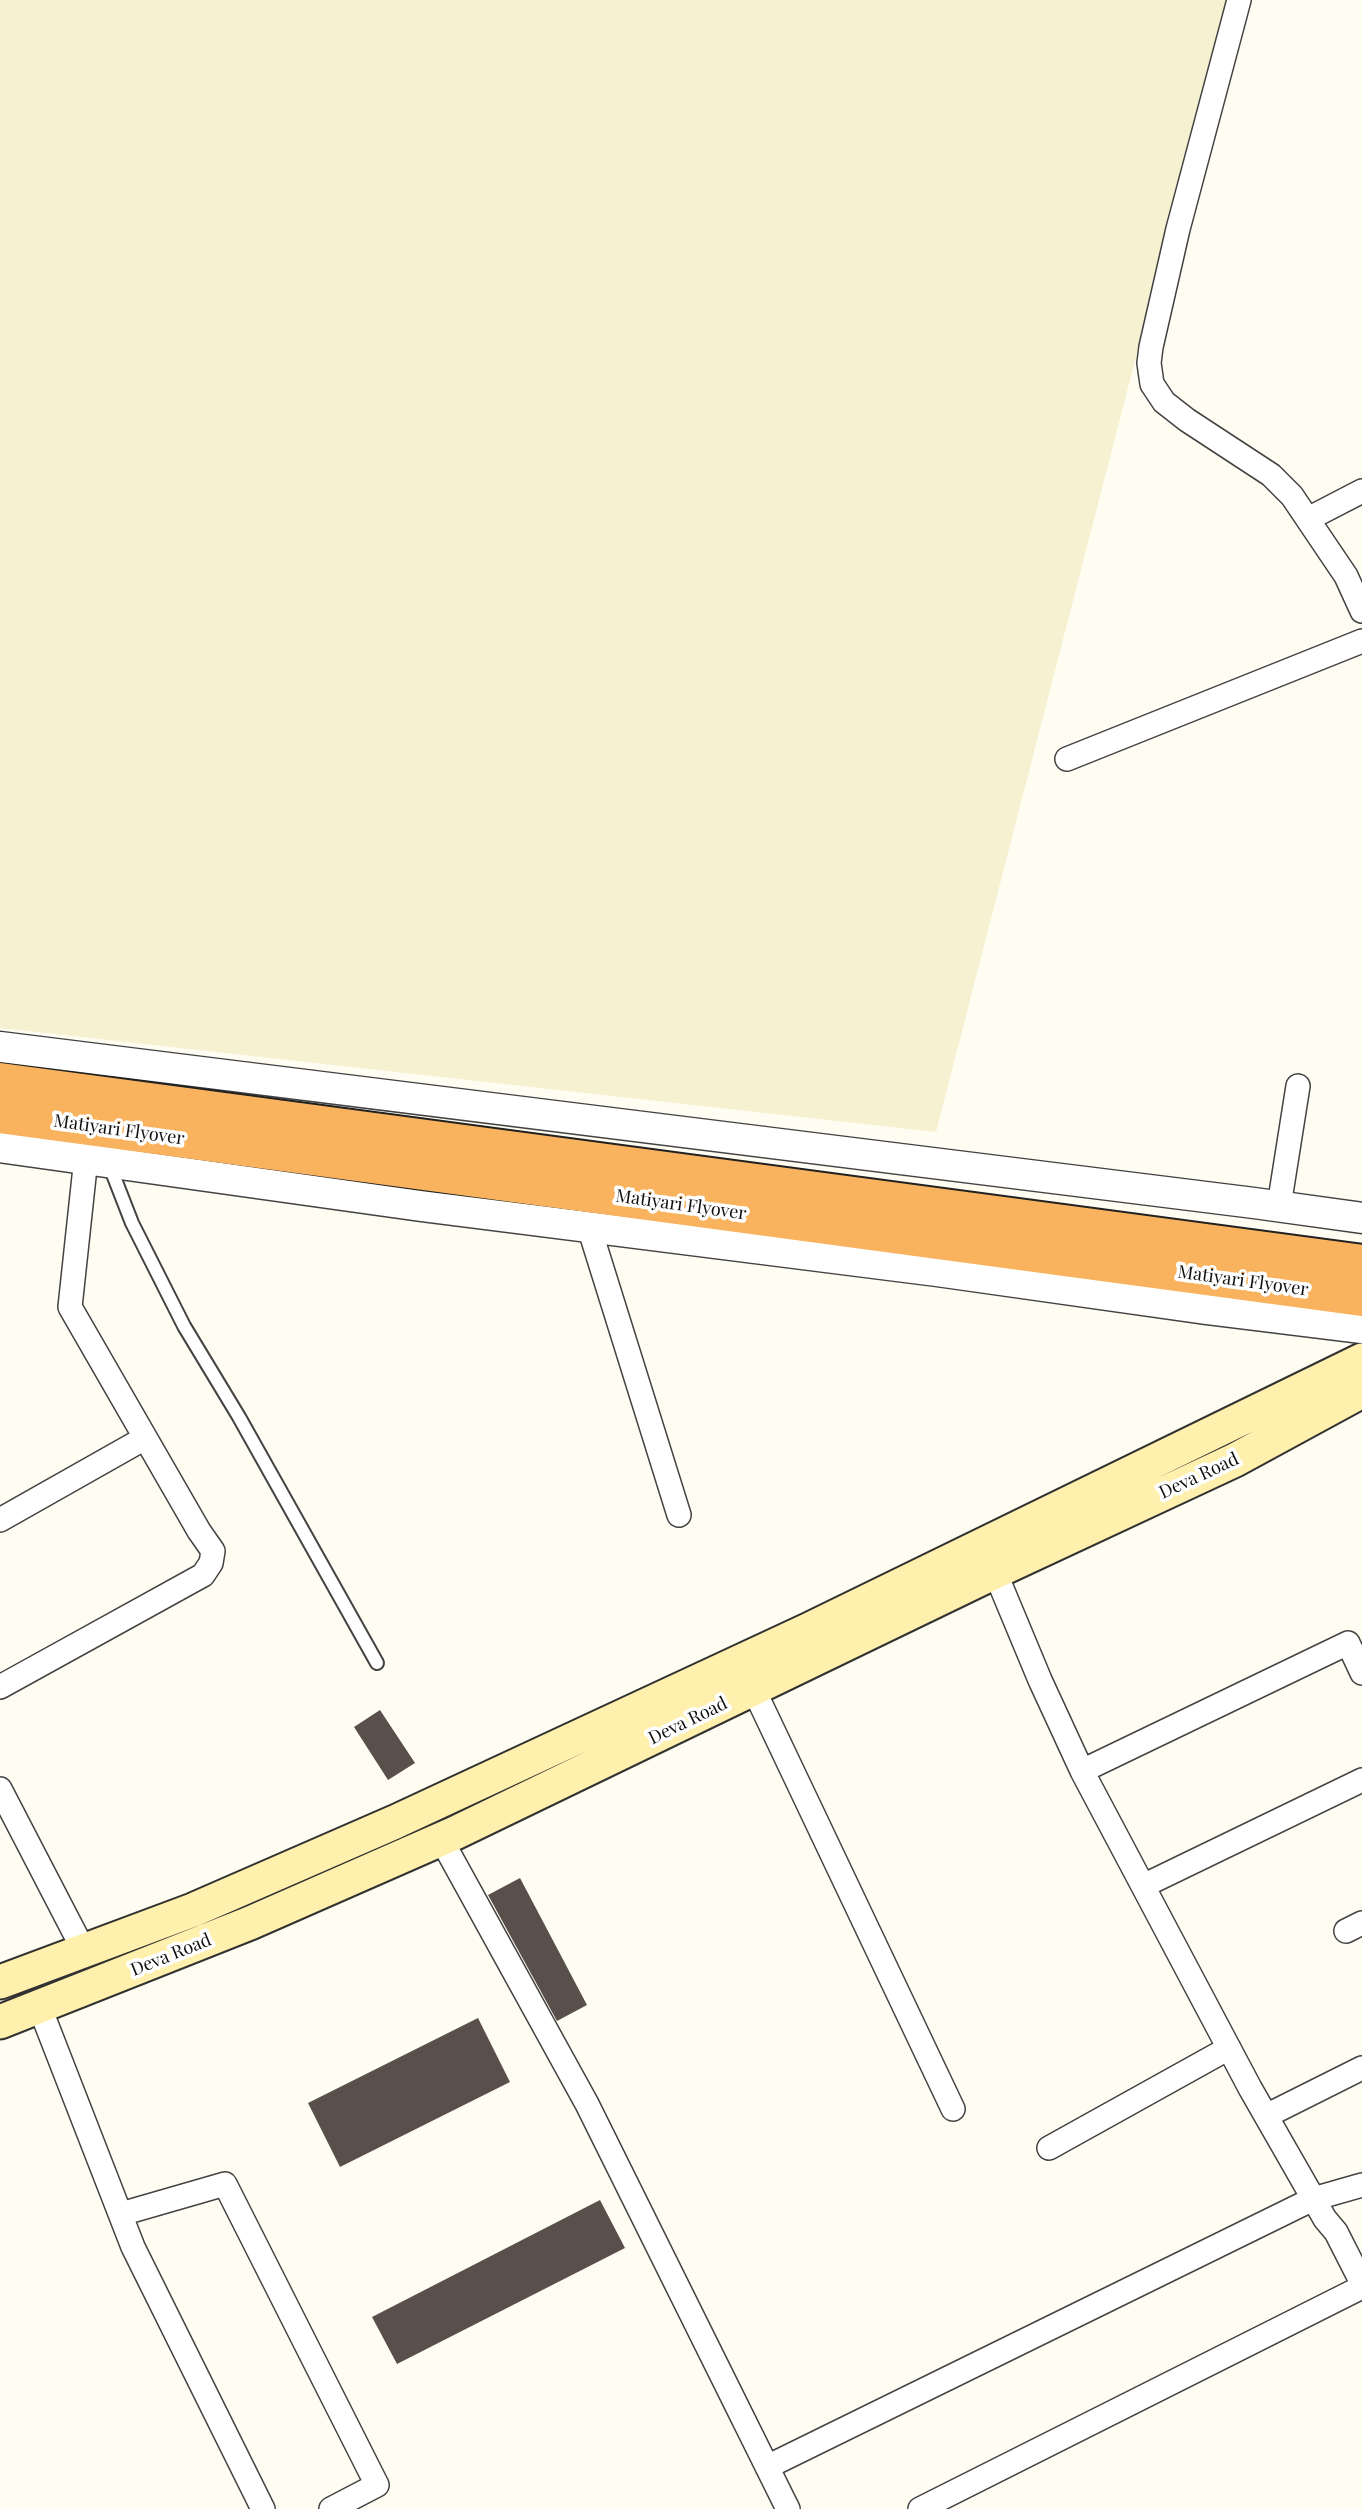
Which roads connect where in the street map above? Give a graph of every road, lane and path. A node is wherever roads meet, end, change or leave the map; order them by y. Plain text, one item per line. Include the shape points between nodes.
1 (1239, 0) edge
2 (1362, 491) edge
3 (1308, 519) junction
4 (1362, 611) edge
5 (1362, 641) edge
6 (1067, 759) dead end
7 (0, 1047) edge
8 (0, 1082) edge
9 (1298, 1086) dead end
10 (0, 1114) edge
11 (0, 1147) edge
12 (97, 1159) junction
13 (1279, 1206) junction
14 (1362, 1218) edge
15 (589, 1227) junction
16 (1362, 1264) edge
17 (1362, 1297) edge
18 (1362, 1328) edge
19 (1362, 1360) edge
20 (1362, 1391) edge
21 (145, 1438) junction
22 (679, 1515) dead end
23 (0, 1520) edge
24 (995, 1572) junction
25 (377, 1663) dead end
26 (1362, 1673) edge
27 (0, 1687) edge
28 (754, 1690) junction
29 (1082, 1771) junction
30 (1362, 1780) edge
31 (0, 1789) edge
32 (6, 1815) edge
33 (441, 1839) junction
34 (1143, 1886) junction
35 (84, 1951) junction
36 (0, 1982) edge
37 (40, 2008) junction
38 (0, 2022) edge
39 (1229, 2048) junction
40 (1362, 2068) edge
41 (953, 2109) dead end
42 (1266, 2116) junction
43 (1049, 2148) dead end
44 (1362, 2185) edge
45 (1313, 2199) junction
46 (121, 2214) junction
47 (1362, 2285) edge
48 (767, 2467) junction
49 (360, 2502) edge
50 (263, 2509) edge
51 (331, 2509) edge
52 (788, 2509) edge
53 (920, 2509) edge

1 - 3 street via 1178,229 1149,363 1152,384 1164,401 1271,475
2 - 3 street
3 - 4 street via 1346,576
5 - 6 street
7 - 13 street
8 - 16 highway, Matiyari Flyover
9 - 13 street
10 - 17 highway, Matiyari Flyover
11 - 12 street
12 - 15 street
12 - 21 street via 70,1307
12 - 25 lane via 184,1326
13 - 14 street
15 - 18 street
15 - 22 street
19 - 35 main road, Deva Road via 808,1630 395,1822 193,1910
20 - 24 main road, Deva Road via 1235,1460
21 - 23 street
21 - 27 street via 213,1551 211,1563 203,1575
24 - 28 main road, Deva Road
24 - 29 street
26 - 29 street via 1348,1643
28 - 33 main road, Deva Road
28 - 41 street
29 - 34 street
30 - 34 street
31 - 32 street
32 - 35 street
33 - 37 main road, Deva Road
33 - 48 street via 587,2104
34 - 39 street
35 - 36 main road, Deva Road
37 - 38 main road, Deva Road
37 - 46 street
39 - 42 street
39 - 43 street
40 - 42 street
42 - 45 street
44 - 45 street
45 - 47 street via 1336,2232
45 - 48 street
46 - 49 street via 225,2184 377,2484
46 - 50 street via 133,2247
47 - 53 street
48 - 52 street
49 - 51 street

